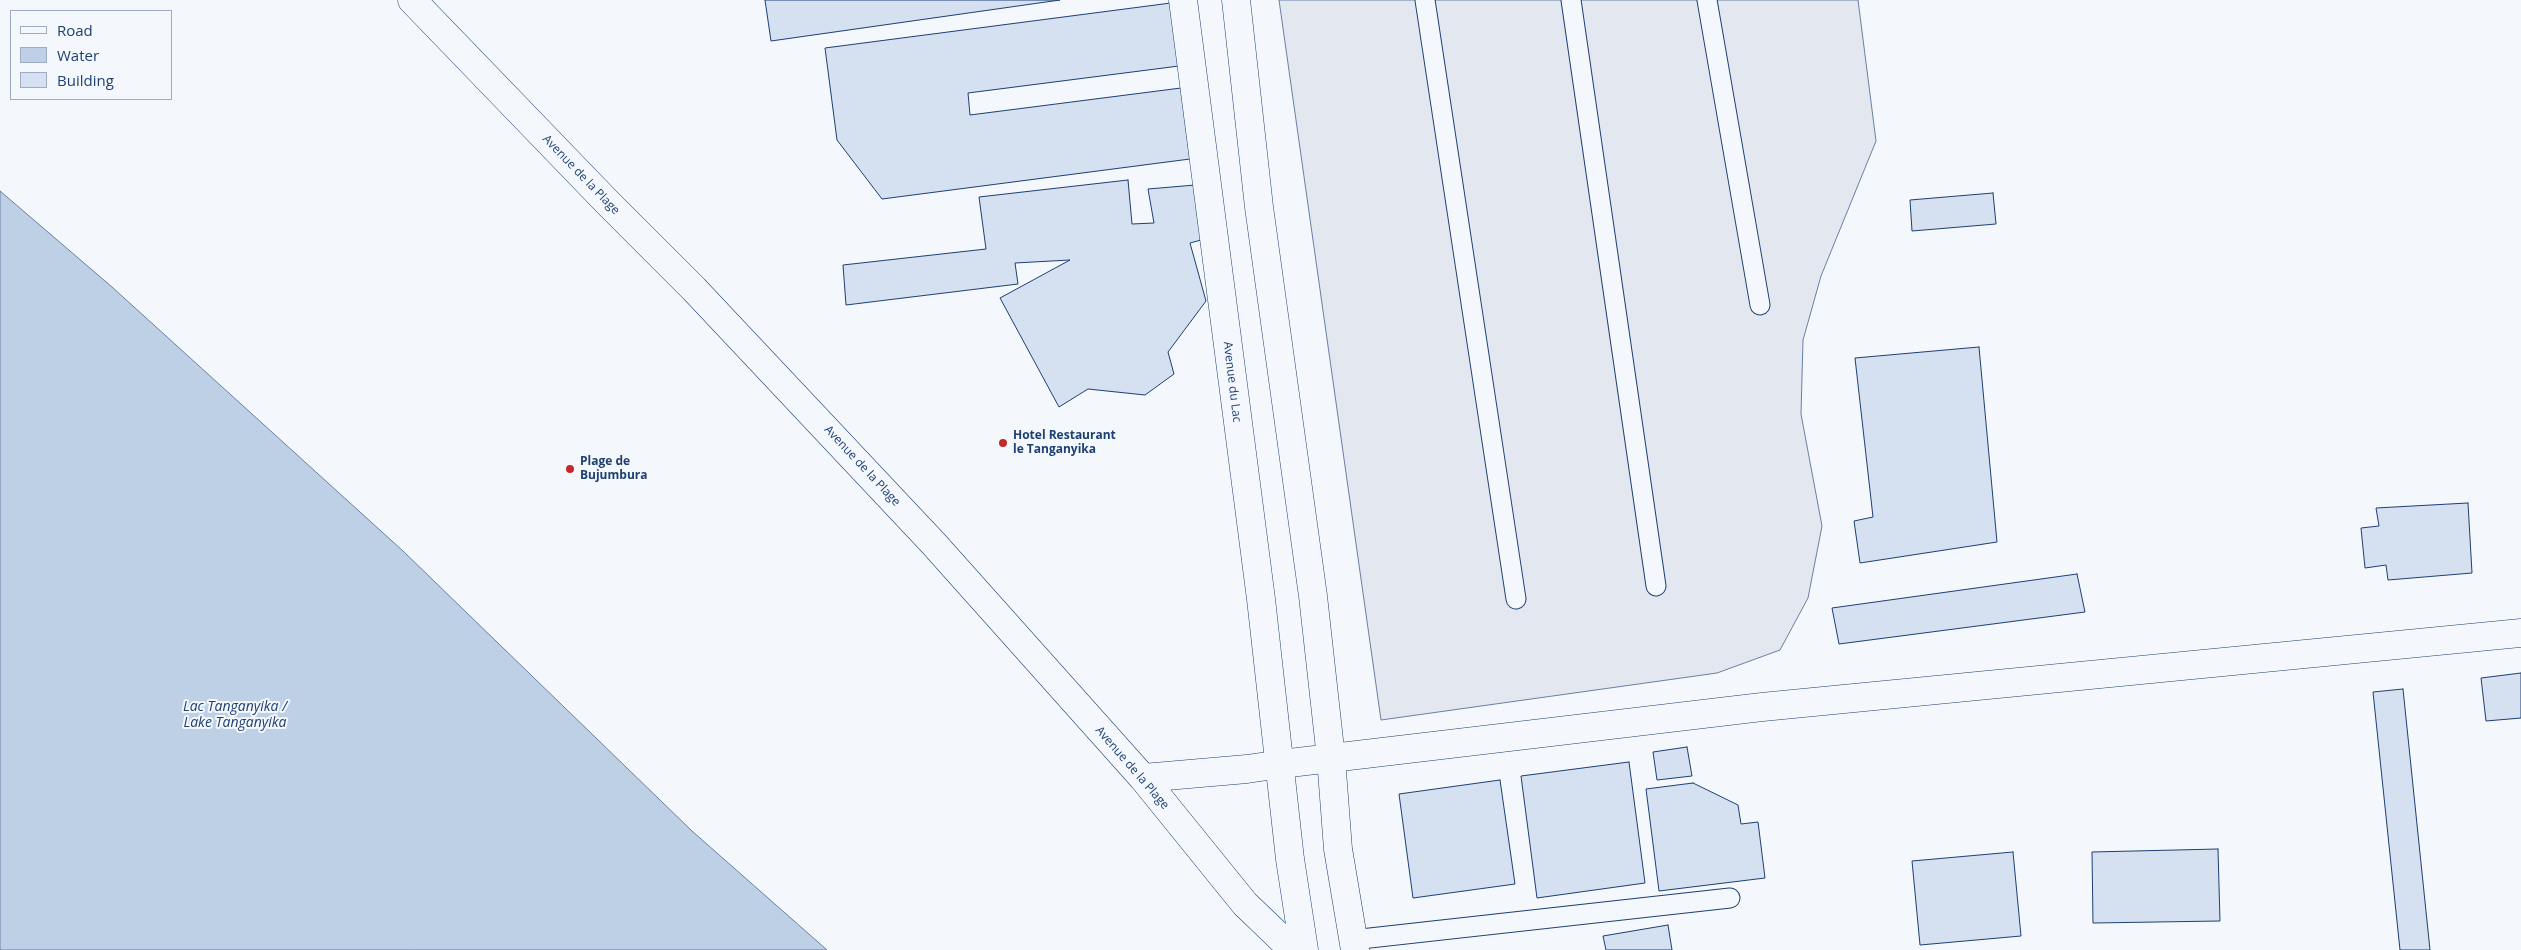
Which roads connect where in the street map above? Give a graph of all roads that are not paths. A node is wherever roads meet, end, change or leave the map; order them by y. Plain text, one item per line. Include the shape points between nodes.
1 (412, 0) edge
2 (1183, 0) edge
3 (1236, 0) edge
4 (1424, 0) edge
5 (1571, 0) edge
6 (1707, 0) edge
7 (1760, 305) dead end
8 (1656, 586) dead end
9 (1516, 599) dead end
10 (2521, 633) edge
11 (1331, 758) junction
12 (1281, 764) junction
13 (1143, 778) junction
14 (1730, 898) dead end
15 (1354, 945) edge
16 (1293, 950) edge
17 (1304, 950) edge

1 - 13 street, Avenue de la Plage via 852,455
2 - 12 street, Avenue du Lac
3 - 11 street via 1259,207 1313,596
4 - 9 lane
5 - 8 lane
6 - 7 lane
10 - 11 street via 1762,707
11 - 12 street
11 - 15 street via 1338,849
12 - 13 street
12 - 17 street via 1290,859
13 - 16 street, Avenue de la Plage via 1245,904
14 - 15 lane

